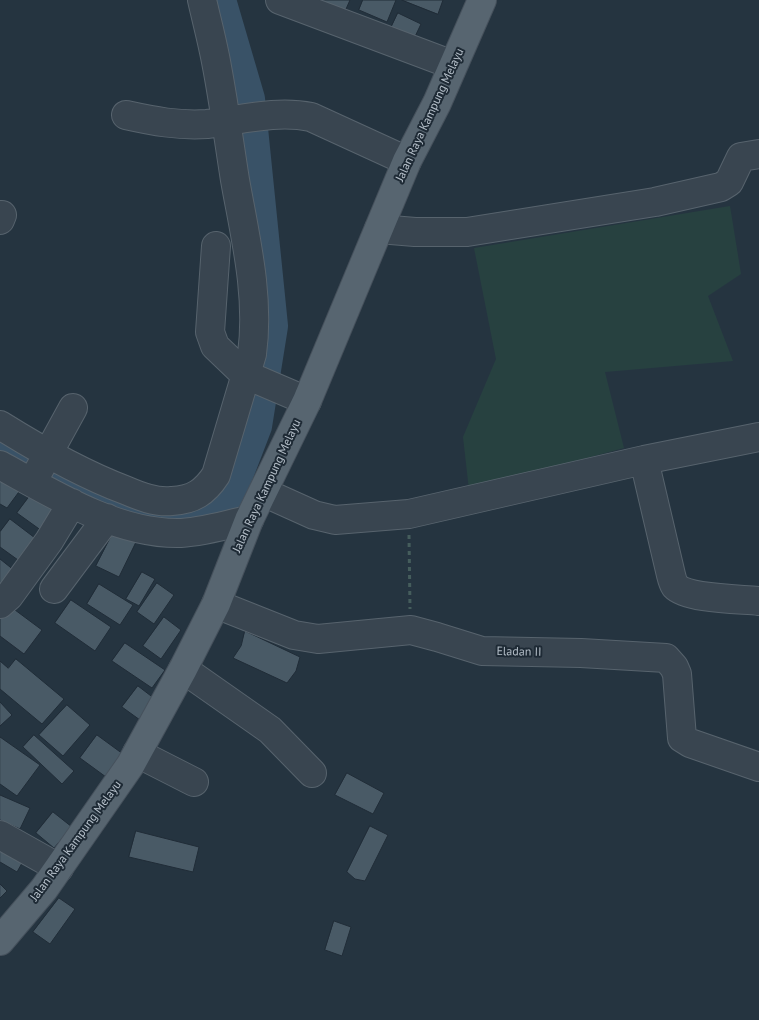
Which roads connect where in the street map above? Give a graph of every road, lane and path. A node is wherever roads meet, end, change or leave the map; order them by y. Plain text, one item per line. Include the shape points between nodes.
1 (202, 0) edge
2 (280, 0) edge
3 (482, 0) edge
4 (454, 65) junction
5 (126, 115) dead end
6 (238, 119) junction
7 (759, 154) edge
8 (407, 162) junction
9 (379, 229) junction
10 (216, 246) dead end
11 (248, 375) junction
12 (296, 396) junction
13 (73, 408) dead end
14 (0, 425) edge
15 (759, 437) edge
16 (644, 460) junction
17 (0, 465) edge
18 (41, 466) junction
19 (263, 492) junction
20 (72, 503) junction
21 (409, 514) junction
22 (107, 518) junction
23 (249, 520) junction
24 (54, 589) dead end
25 (759, 601) edge
26 (0, 604) edge
27 (216, 604) junction
28 (411, 630) junction
29 (183, 669) junction
30 (137, 753) junction
31 (759, 767) edge
32 (312, 773) dead end
33 (194, 782) dead end
34 (0, 835) edge
35 (58, 868) junction
36 (0, 941) edge

1 - 6 street via 217,66
2 - 4 street
3 - 4 main road, Jalan Raya Kampung Melayu
4 - 8 main road, Jalan Raya Kampung Melayu
5 - 6 street via 166,124 205,124
6 - 8 street via 297,114 311,116
6 - 11 street via 245,236 253,296 254,334
7 - 9 street via 740,157 729,182 721,187 654,202 467,232
8 - 9 main road, Jalan Raya Kampung Melayu
9 - 12 main road, Jalan Raya Kampung Melayu
10 - 11 street via 210,332 215,346
11 - 12 street
11 - 18 street via 216,475 204,491 194,496 171,502 156,500
12 - 19 main road, Jalan Raya Kampung Melayu
13 - 18 street
14 - 18 street
15 - 16 street
16 - 21 street
16 - 25 street via 676,587 708,597
17 - 18 street
18 - 20 street
19 - 21 street via 314,515 335,520
19 - 23 main road, Jalan Raya Kampung Melayu
20 - 22 street
20 - 26 street via 49,541
21 - 28 path
22 - 23 street via 144,529 180,533
22 - 24 street
23 - 27 main road, Jalan Raya Kampung Melayu
27 - 28 street, Eladan II via 294,635 318,639
27 - 29 main road, Jalan Raya Kampung Melayu
28 - 31 street, Eladan II via 482,651 666,658 676,674 682,738
29 - 30 main road, Jalan Raya Kampung Melayu
29 - 32 street via 270,730
30 - 33 street
30 - 35 main road, Jalan Raya Kampung Melayu
34 - 35 street
35 - 36 main road, Jalan Raya Kampung Melayu

